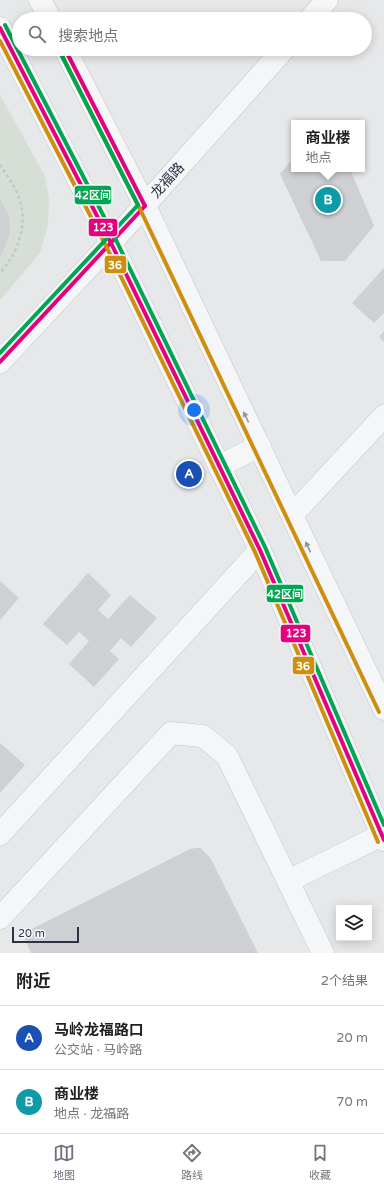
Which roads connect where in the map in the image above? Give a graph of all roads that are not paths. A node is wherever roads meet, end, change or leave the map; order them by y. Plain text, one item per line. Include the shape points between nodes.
1 (40, 0) edge
2 (327, 0) edge
3 (46, 12) edge
4 (316, 12) edge
5 (0, 28) edge
6 (12, 51) edge
7 (14, 56) edge
8 (69, 56) edge
9 (278, 56) edge
10 (145, 206) junction
11 (111, 243) junction
12 (0, 362) edge
13 (384, 416) edge
14 (260, 446) junction
15 (219, 466) junction
16 (293, 514) junction
17 (260, 550) junction
18 (384, 709) edge
19 (0, 834) edge
20 (383, 838) edge
21 (288, 881) junction
22 (0, 918) edge
23 (323, 953) edge

1 - 3 street
2 - 4 street
5 - 6 street
7 - 11 street
8 - 10 street
9 - 10 street, 龙福路
10 - 11 street, 龙福路
14 -> 10 street
11 - 12 street, 龙福路
11 - 15 street
13 - 16 street
14 - 15 street
14 - 16 street
15 - 17 street
18 -> 16 street
17 - 19 street
17 - 20 street
20 - 21 street
21 - 22 street via 227,756 203,736 171,733
21 - 23 street

